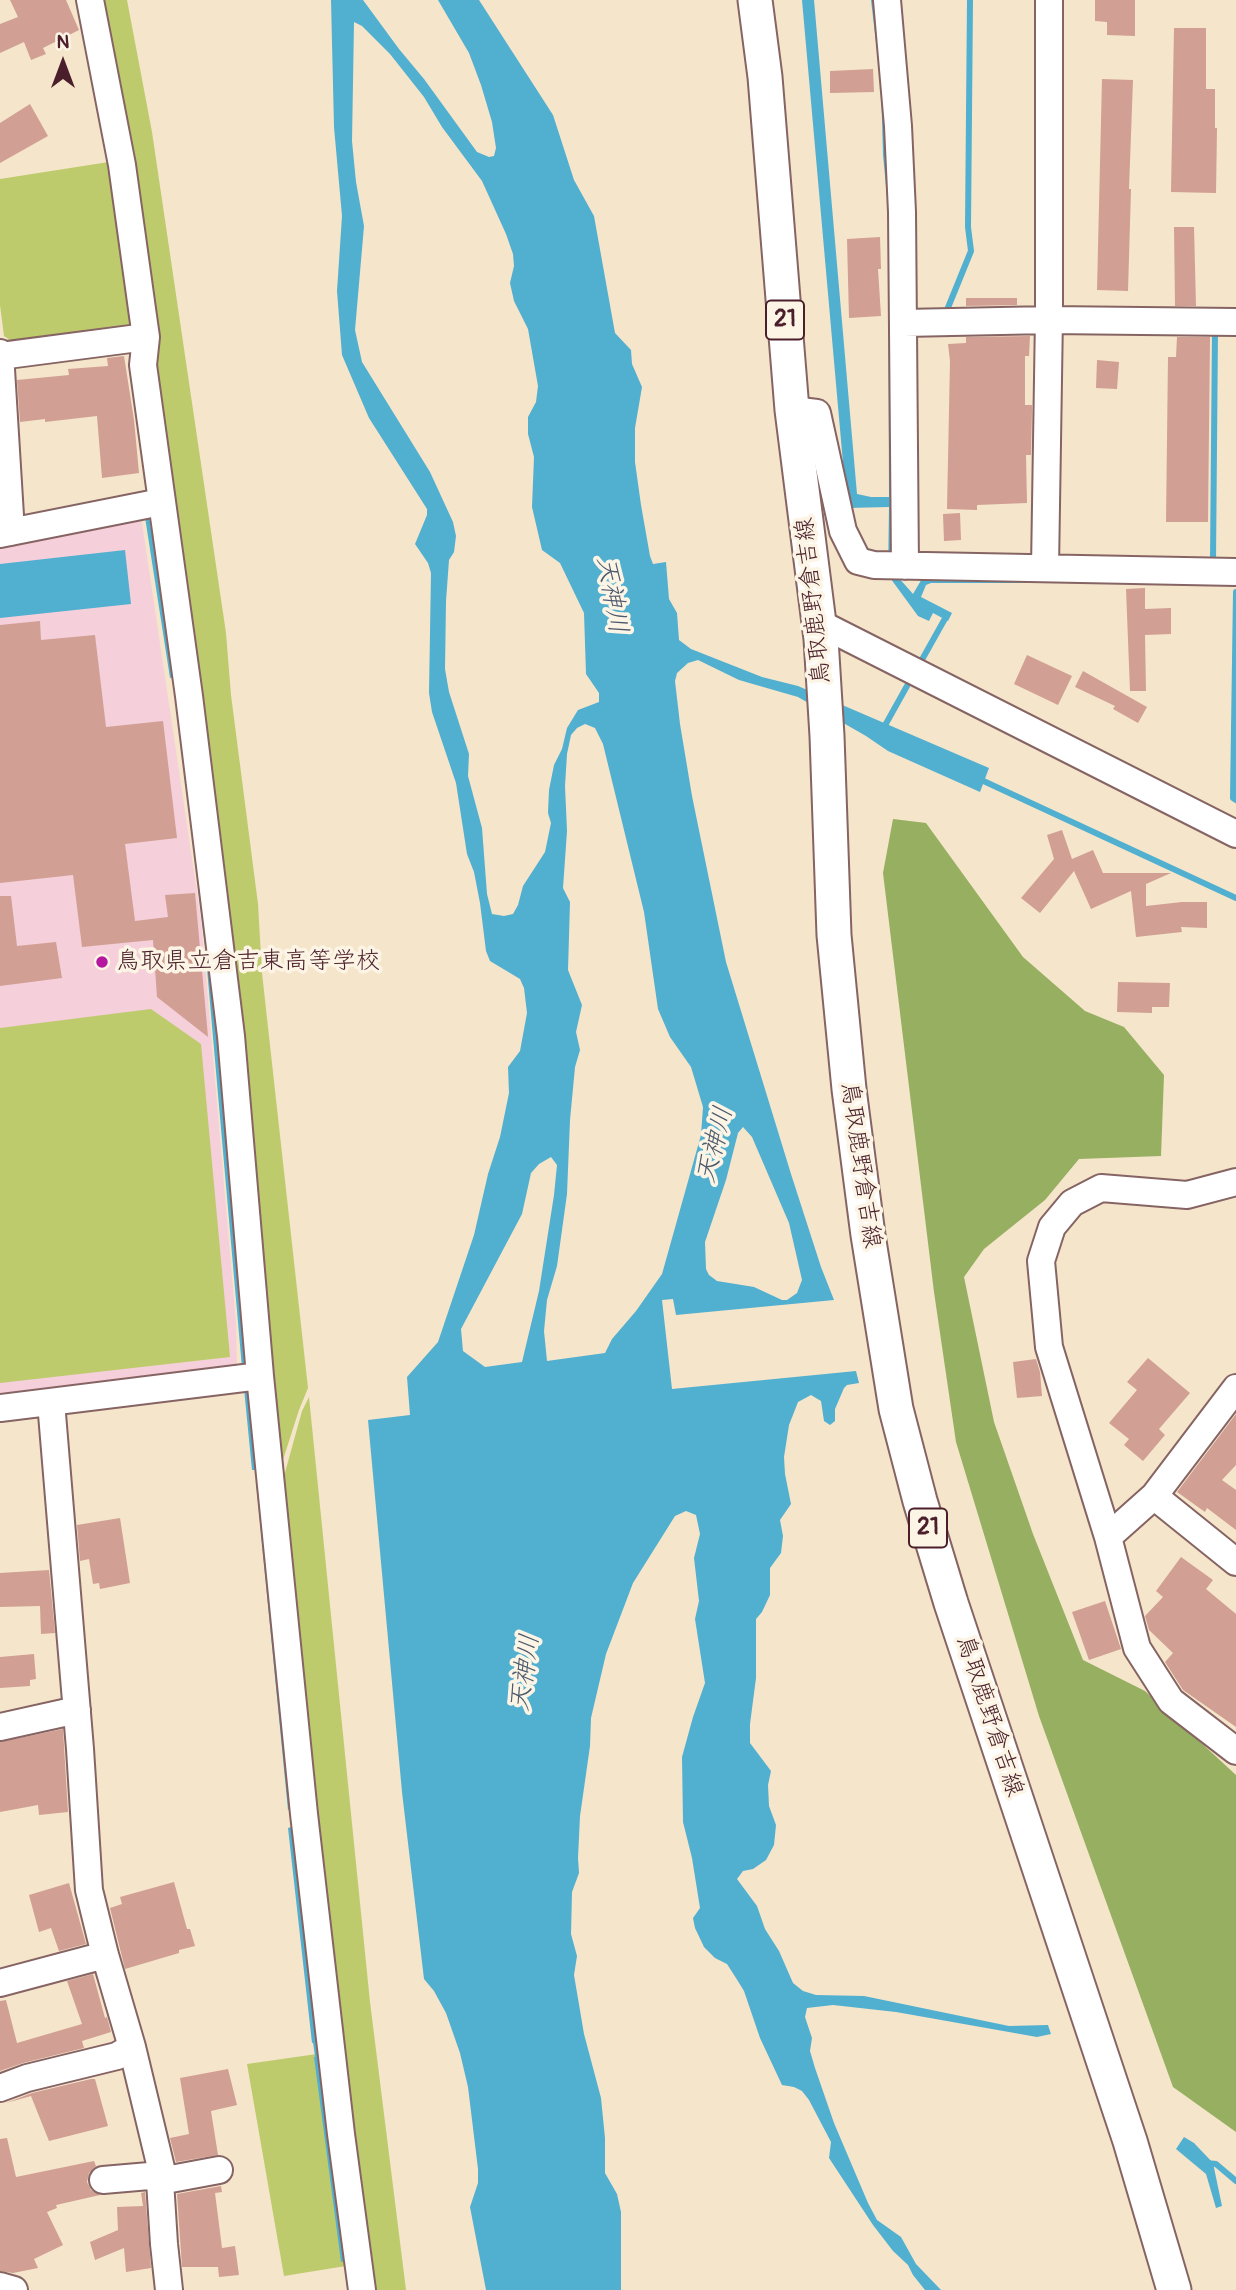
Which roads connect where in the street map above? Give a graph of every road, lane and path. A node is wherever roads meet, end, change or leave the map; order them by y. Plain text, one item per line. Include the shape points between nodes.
1 (90, 0) edge
2 (755, 0) edge
3 (887, 0) edge
4 (1049, 0) edge
5 (1049, 320) junction
6 (1236, 322) edge
7 (904, 323) junction
8 (146, 337) junction
9 (0, 355) edge
10 (792, 410) junction
11 (161, 502) junction
12 (5, 533) edge
13 (905, 566) junction
14 (1045, 568) junction
15 (1236, 572) edge
16 (820, 631) junction
17 (1236, 834) edge
18 (1236, 1182) edge
19 (260, 1376) junction
20 (1236, 1388) edge
21 (51, 1402) junction
22 (0, 1408) edge
23 (1154, 1496) junction
24 (1108, 1537) junction
25 (1236, 1562) edge
26 (77, 1710) junction
27 (0, 1727) edge
28 (1236, 1751) edge
29 (105, 1955) junction
30 (0, 1983) edge
31 (132, 2047) junction
32 (0, 2088) edge
33 (219, 2170) dead end
34 (160, 2178) junction
35 (103, 2180) dead end
36 (0, 2286) edge
37 (164, 2289) edge
38 (14, 2290) edge
39 (362, 2290) edge
40 (1174, 2290) edge

1 - 8 street via 121,164
2 - 10 main road, 鳥取鹿野倉吉線 / 21
3 - 7 street via 899,138
4 - 5 street
5 - 6 street
5 - 7 street
5 - 14 street
7 - 13 street
8 - 9 street
8 - 11 street via 143,365
9 - 12 street
10 - 13 street via 817,413 843,531 858,561
10 - 16 main road, 鳥取鹿野倉吉線 / 21
11 - 12 street
11 - 19 street via 231,1036
13 - 14 street
14 - 15 street
16 - 17 street
16 - 40 main road, 鳥取鹿野倉吉線 / 21 via 834,935 849,1089 896,1409 951,1603 1130,2141
18 - 24 street via 1187,1195 1101,1188 1072,1203 1052,1227 1041,1261 1049,1347
19 - 21 street
19 - 39 street via 304,1814
20 - 23 street
21 - 22 street
21 - 26 street
23 - 24 street
23 - 25 street
24 - 28 street via 1137,1648 1171,1701
26 - 27 street
26 - 29 street via 89,1890
29 - 30 street
29 - 31 street
31 - 32 street via 117,2056
31 - 34 street
33 - 34 street
34 - 35 street
34 - 37 street
36 - 38 street

